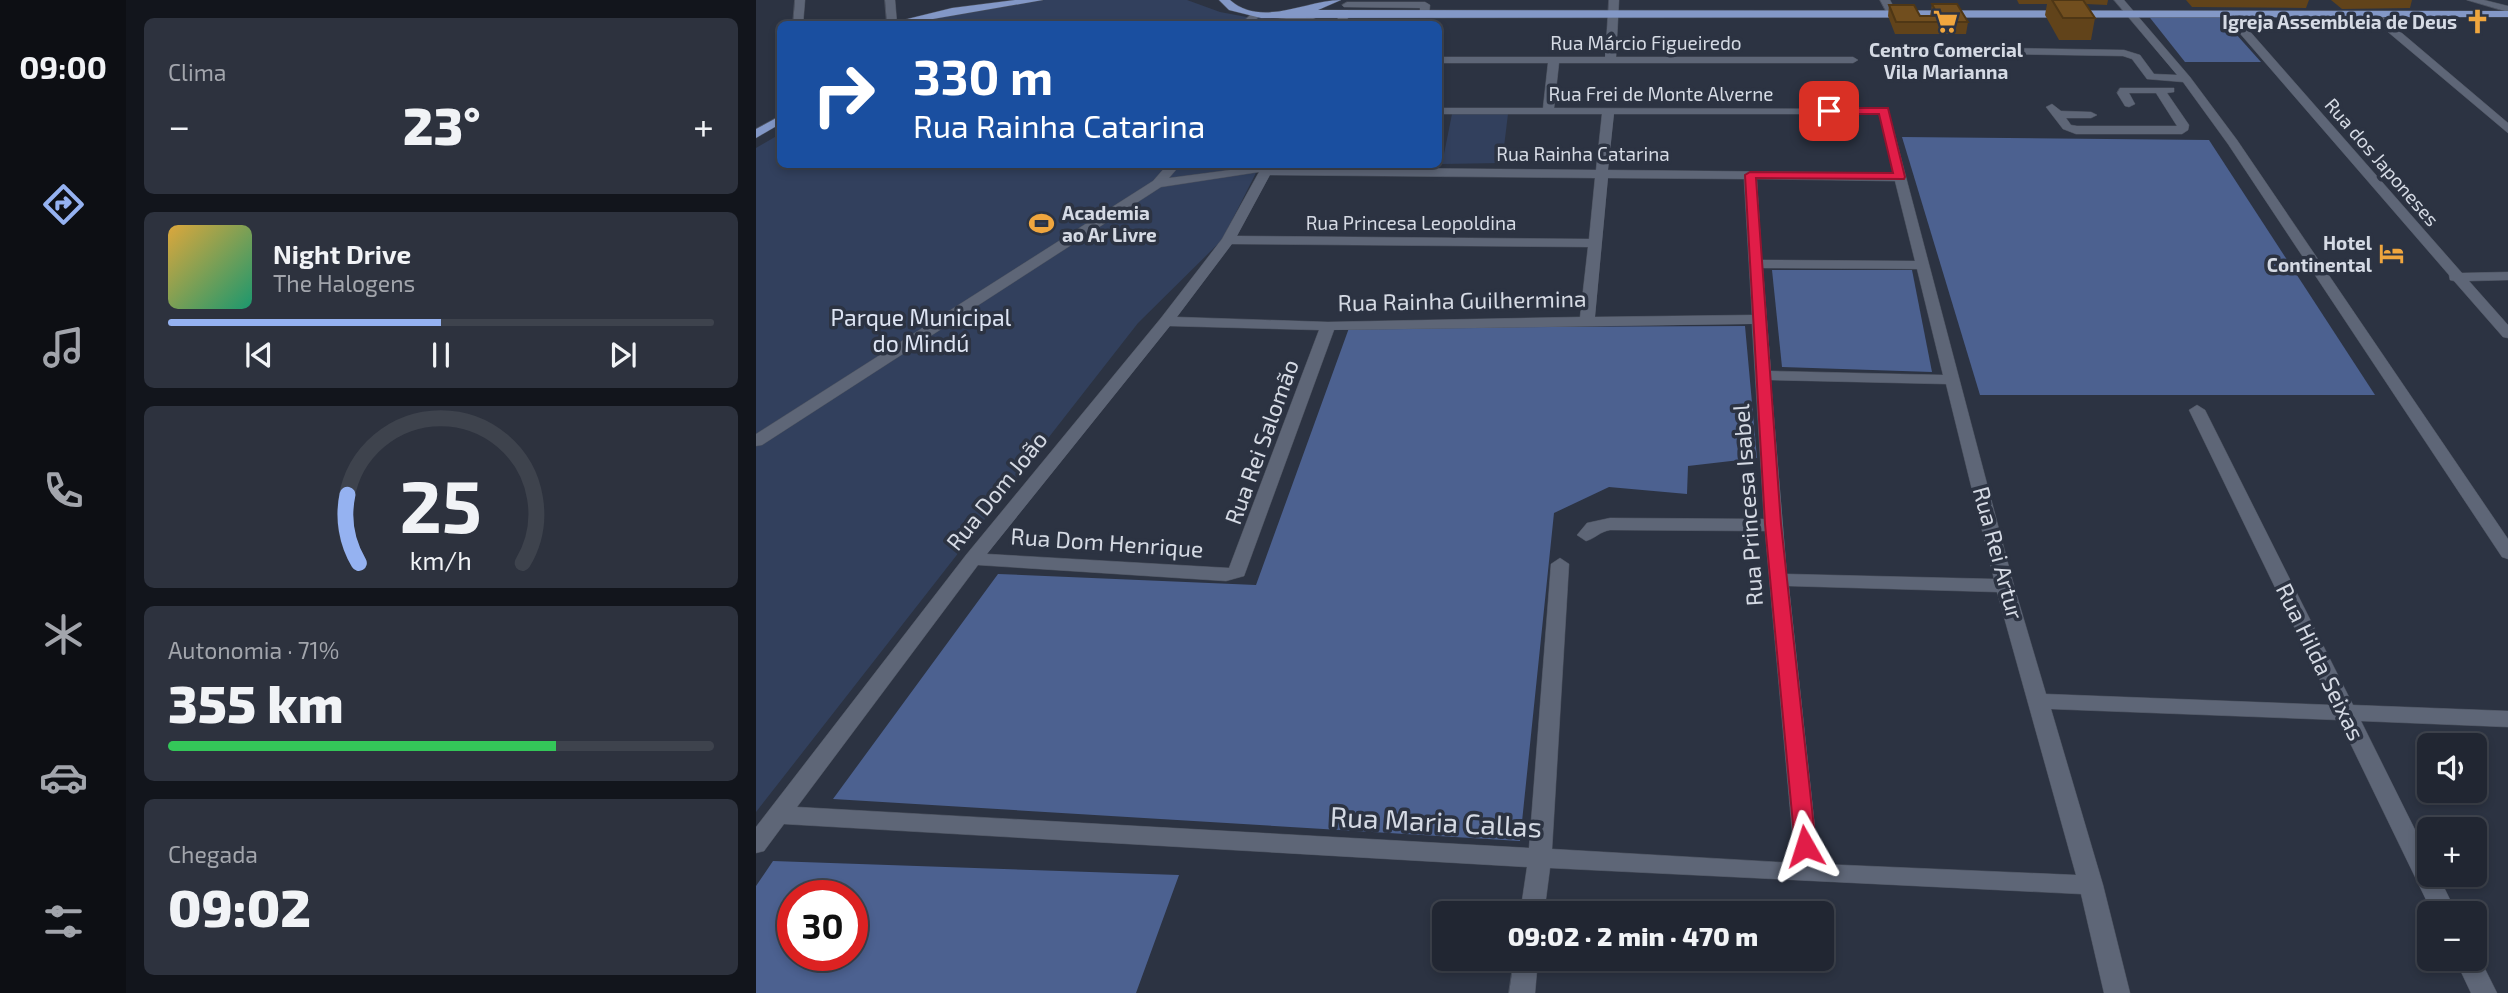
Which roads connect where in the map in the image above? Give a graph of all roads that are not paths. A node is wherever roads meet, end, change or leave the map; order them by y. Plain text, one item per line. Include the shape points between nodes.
1 (800, 0) edge
2 (890, 0) edge
3 (1002, 0) edge
4 (1038, 0) edge
5 (1614, 0) edge
6 (1885, 0) edge
7 (2119, 0) edge
8 (2472, 0) edge
9 (1222, 1) edge
10 (980, 3) edge
11 (1343, 9) edge
12 (2508, 9) edge
13 (2228, 13) junction
14 (1256, 14) junction
15 (1269, 14) joint
16 (2131, 14) junction
17 (2373, 14) junction
18 (1292, 15) junction
19 (1613, 15) junction
20 (1893, 15) junction
21 (2508, 15) edge
22 (799, 21) edge
23 (892, 21) edge
24 (901, 21) edge
25 (1249, 21) edge
26 (1287, 21) edge
27 (1311, 21) edge
28 (1888, 49) dead end
29 (1442, 60) edge
30 (1609, 60) junction
31 (1853, 60) dead end
32 (1554, 61) junction
33 (2190, 84) junction
34 (2159, 90) junction
35 (2129, 104) dead end
36 (1442, 111) edge
37 (1548, 111) junction
38 (1884, 111) joint
39 (1608, 112) junction
40 (2091, 115) dead end
41 (777, 121) edge
42 (2508, 129) edge
43 (777, 132) edge
44 (756, 134) edge
45 (756, 143) edge
46 (1171, 168) edge
47 (1268, 168) edge
48 (1603, 173) junction
49 (1750, 175) junction
50 (1900, 177) junction
51 (1157, 184) junction
52 (1228, 240) junction
53 (1594, 243) junction
54 (1756, 264) junction
55 (1923, 265) junction
56 (2508, 276) edge
57 (2455, 277) junction
58 (1759, 319) junction
59 (1166, 321) junction
60 (1587, 323) junction
61 (1328, 326) junction
62 (2508, 334) edge
63 (1763, 375) junction
64 (1954, 380) junction
65 (2197, 410) dead end
66 (756, 441) edge
67 (1773, 524) junction
68 (1586, 535) dead end
69 (2508, 553) edge
70 (973, 559) junction
71 (1560, 564) dead end
72 (1237, 572) joint
73 (1778, 580) junction
74 (2005, 586) junction
75 (2040, 701) junction
76 (2343, 711) junction
77 (2508, 719) edge
78 (778, 815) junction
79 (756, 844) edge
80 (1540, 857) junction
81 (1808, 873) junction
82 (2091, 885) junction
83 (1534, 901) edge
84 (2438, 901) edge
85 (1524, 971) edge
86 (2474, 971) edge
87 (1521, 993) edge
88 (2117, 993) edge
89 (2484, 993) edge

1 - 22 street
2 - 23 street
3 - 10 main road
4 - 10 main road
5 - 19 street
6 - 20 street
7 - 16 street
8 - 12 street
9 - 14 main road
10 - 24 main road
11 - 18 main road
11 - 18 main road
11 - 19 main road via 1423,15
13 - 16 main road
13 - 17 main road
13 - 57 street, Rua dos Japoneses
14 - 15 main road
14 - 25 street
15 - 18 street
16 - 20 main road
16 - 33 street
17 - 21 main road
17 - 42 street
18 - 26 street
18 - 27 street
19 - 20 main road
19 - 30 street
28 - 33 street via 2124,52 2136,57 2151,77
29 - 32 street, Rua Márcio Figueiredo
30 - 31 street, Rua Márcio Figueiredo
30 - 32 street, Rua Márcio Figueiredo
32 - 37 street
33 - 34 street
33 - 69 street
34 - 35 street via 2124,90
34 - 40 street via 2182,130 2076,130 2067,127 2056,111
36 - 37 street, Rua Frei de Monte Alverne
37 - 39 street, Rua Frei de Monte Alverne
38 - 39 street, Rua Frei de Monte Alverne
38 - 50 street, Rua Rei Artur
39 - 48 street
41 - 44 main road
43 - 45 main road
46 - 51 street
47 - 48 street, Rua Rainha Catarina
47 - 51 street, Rua Rainha Catarina
47 - 52 street, Rua Dom João
48 - 49 street, Rua Rainha Catarina
48 - 53 street
49 - 50 street, Rua Rainha Catarina
49 - 54 street, Rua Princesa Isabel
50 - 55 street, Rua Rei Artur
51 - 66 street
52 - 53 street, Rua Princesa Leopoldina
52 - 59 street, Rua Dom João
53 - 60 street
54 - 55 street
54 - 58 street, Rua Princesa Isabel
55 - 64 street, Rua Rei Artur
56 - 57 street
57 - 62 street, Rua dos Japoneses
58 - 60 street, Rua Rainha Guilhermina
58 - 63 street, Rua Princesa Isabel
59 - 61 street, Rua Rainha Guilhermina
59 - 70 street, Rua Dom João
60 - 61 street, Rua Rainha Guilhermina
61 - 72 street, Rua Rei Salomão
63 - 64 street
63 - 67 street, Rua Princesa Isabel
64 - 74 street, Rua Rei Artur
65 - 76 street, Rua Hilda Seixas
67 - 68 street via 1610,524 1593,527
67 - 73 street, Rua Princesa Isabel
70 - 72 street, Rua Dom Henrique via 1226,575
70 - 78 street, Rua Dom João
71 - 80 street
73 - 74 street
73 - 81 street, Rua Princesa Isabel
74 - 75 street, Rua Rei Artur
75 - 76 street
75 - 82 street, Rua Rei Artur
76 - 77 street
76 - 84 street, Rua Hilda Seixas
78 - 79 street, Rua Dom João
78 - 80 street, Rua Maria Callas
80 - 81 street, Rua Maria Callas
80 - 83 street
81 - 82 street, Rua Maria Callas
82 - 88 street, Rua Rei Artur
85 - 87 street
86 - 89 street

